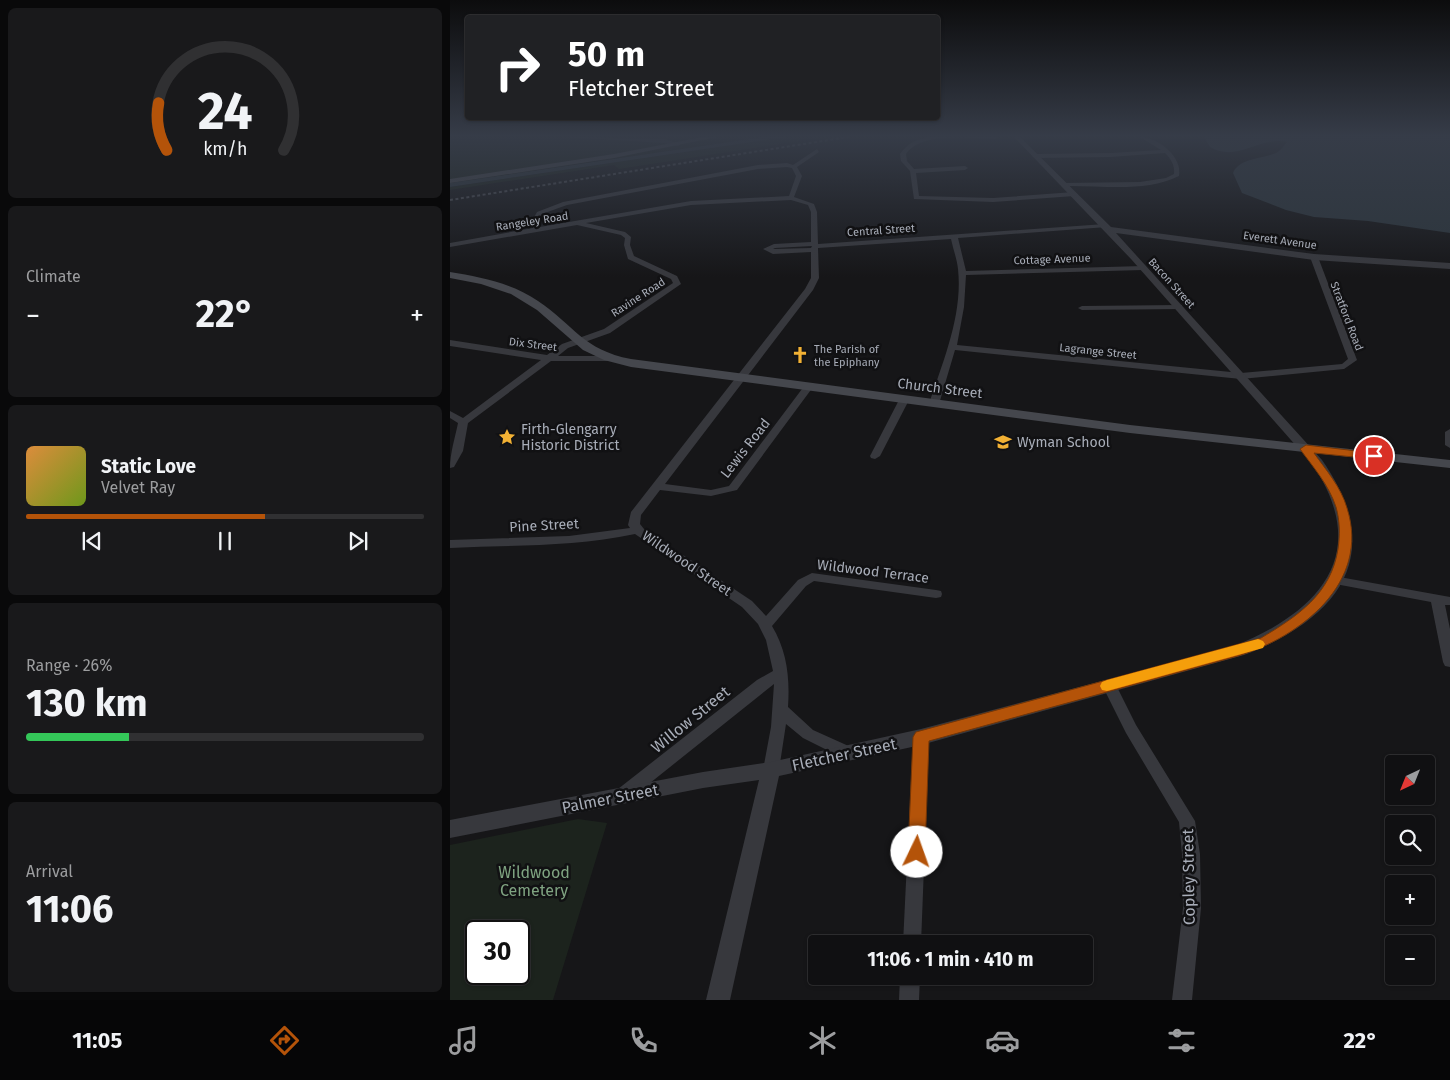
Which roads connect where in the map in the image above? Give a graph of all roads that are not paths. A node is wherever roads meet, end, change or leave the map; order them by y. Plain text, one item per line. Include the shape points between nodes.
1 (665, 184) edge
2 (796, 184) edge
3 (914, 184) edge
4 (1064, 184) joint
5 (1089, 184) edge
6 (1074, 194) junction
7 (792, 198) junction
8 (580, 224) junction
9 (1106, 228) junction
10 (537, 231) junction
11 (954, 236) junction
12 (450, 245) edge
13 (815, 247) junction
14 (1314, 257) junction
15 (1450, 266) edge
16 (1143, 268) junction
17 (962, 273) junction
18 (450, 275) edge
19 (1082, 308) dead end
20 (1179, 308) junction
21 (577, 341) junction
22 (450, 343) edge
23 (952, 347) junction
24 (547, 358) junction
25 (614, 359) junction
26 (1241, 376) junction
27 (740, 378) junction
28 (808, 387) junction
29 (904, 400) junction
30 (934, 404) junction
31 (450, 414) edge
32 (463, 422) junction
33 (1450, 432) edge
34 (1450, 445) edge
35 (1306, 449) junction
36 (875, 456) dead end
37 (1450, 464) edge
38 (450, 465) edge
39 (657, 486) junction
40 (638, 530) junction
41 (450, 544) edge
42 (1334, 580) junction
43 (936, 594) dead end
44 (1443, 599) edge
45 (766, 624) junction
46 (1450, 662) edge
47 (781, 673) junction
48 (1108, 685) junction
49 (780, 709) junction
50 (921, 737) junction
51 (848, 753) junction
52 (771, 770) junction
53 (624, 795) junction
54 (450, 829) edge
55 (912, 935) edge
56 (910, 985) edge
57 (718, 1000) edge
58 (909, 1000) edge
59 (1182, 1000) edge

1 - 10 street via 596,196 538,213 535,221
2 - 7 street
3 - 6 street via 916,197 921,200 993,200
4 - 5 street
4 - 6 street, Bacon Street
6 - 9 street, Bacon Street
7 - 8 street, Rangeley Road via 691,204
7 - 13 street via 811,204
8 - 10 street, Rangeley Road
8 - 21 street, Ravine Road via 622,233 628,237 628,254 677,282 662,296 607,331
9 - 11 street, Central Street
9 - 14 street, Everett Avenue
9 - 16 street, Bacon Street
10 - 12 street, Rangeley Road
11 - 13 street, Central Street
11 - 17 street
13 - 13 street via 773,252 767,249 774,246
13 - 27 street via 814,278 809,290
14 - 15 street, Everett Avenue
14 - 26 street, Stratford Road via 1353,360 1344,366
16 - 17 street, Cottage Avenue
16 - 20 street, Bacon Street
17 - 23 street
18 - 21 main road, Church Street via 491,283 519,294 542,309
19 - 20 street
20 - 26 street, Bacon Street
21 - 24 street
21 - 25 main road, Church Street
22 - 24 street, Dix Street
23 - 26 street, Lagrange Street
23 - 30 street
24 - 25 street, Dix Street
24 - 32 street
25 - 27 main road, Church Street
26 - 35 street, Bacon Street
27 - 28 main road, Church Street
27 - 39 street, Wildwood Street
28 - 29 main road, Church Street
28 - 39 street, Lewis Road via 733,488 711,494
29 - 30 main road, Church Street
29 - 36 street
30 - 35 main road, Church Street
31 - 32 street
32 - 38 street via 458,451
33 - 34 street
35 - 37 main road, Church Street
35 - 42 street, Fletcher Street via 1331,485 1342,508 1346,533 1342,566
39 - 40 street, Wildwood Street via 635,515
40 - 41 street, Pine Street via 590,538
40 - 45 street, Wildwood Street via 747,604
42 - 44 street
42 - 48 street, Fletcher Street via 1327,595 1293,625 1266,642
43 - 45 street, Wildwood Terrace via 811,577
44 - 46 street
45 - 47 street, Wildwood Street via 776,647
47 - 49 street, Wildwood Street
47 - 53 street, Willow Street via 762,684
48 - 50 street, Fletcher Street
48 - 59 street, Copley Street via 1187,821 1192,908
49 - 51 street via 808,734
49 - 52 street, Wildwood Street
50 - 51 street, Fletcher Street
50 - 55 street
51 - 52 street, Fletcher Street
52 - 53 street, Palmer Street
52 - 57 street, Wildwood Street
53 - 54 street, Palmer Street
56 - 58 street

